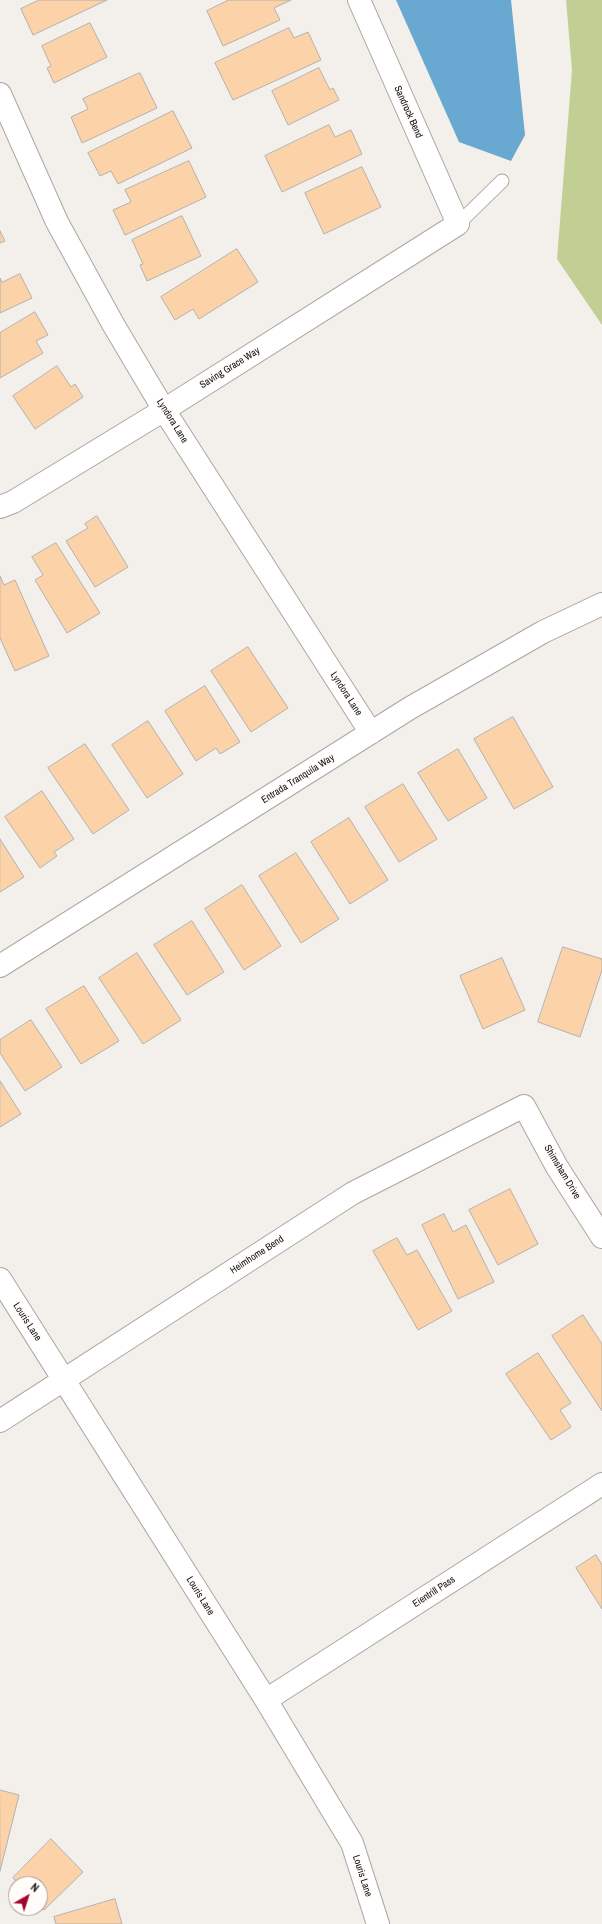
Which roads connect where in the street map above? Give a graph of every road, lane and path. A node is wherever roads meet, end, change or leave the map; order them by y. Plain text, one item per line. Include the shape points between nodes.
1 (359, 0) edge
2 (0, 94) edge
3 (502, 182) dead end
4 (458, 224) junction
5 (164, 410) junction
6 (0, 507) edge
7 (602, 604) edge
8 (371, 733) junction
9 (0, 966) edge
10 (524, 1106) joint
11 (602, 1237) edge
12 (0, 1279) edge
13 (65, 1380) junction
14 (0, 1421) edge
15 (602, 1484) edge
16 (266, 1700) junction
17 (378, 1924) edge

1 - 4 street, Sandrock Bend
2 - 5 street, Lyndora Lane via 57,222
3 - 4 lane
4 - 5 street, Saving Grace Way
5 - 6 street, Saving Grace Way via 13,502
5 - 8 street, Lyndora Lane
7 - 8 street, Entrada Tranquila Way via 536,636
8 - 9 street, Entrada Tranquila Way
10 - 11 street, Shimsham Drive via 557,1167
10 - 13 street, Heimhome Bend via 353,1193
12 - 13 street, Louris Lane
13 - 14 street, Heimhome Bend
13 - 16 street, Louris Lane
15 - 16 street, Eientrill Pass
16 - 17 street, Louris Lane via 352,1843

